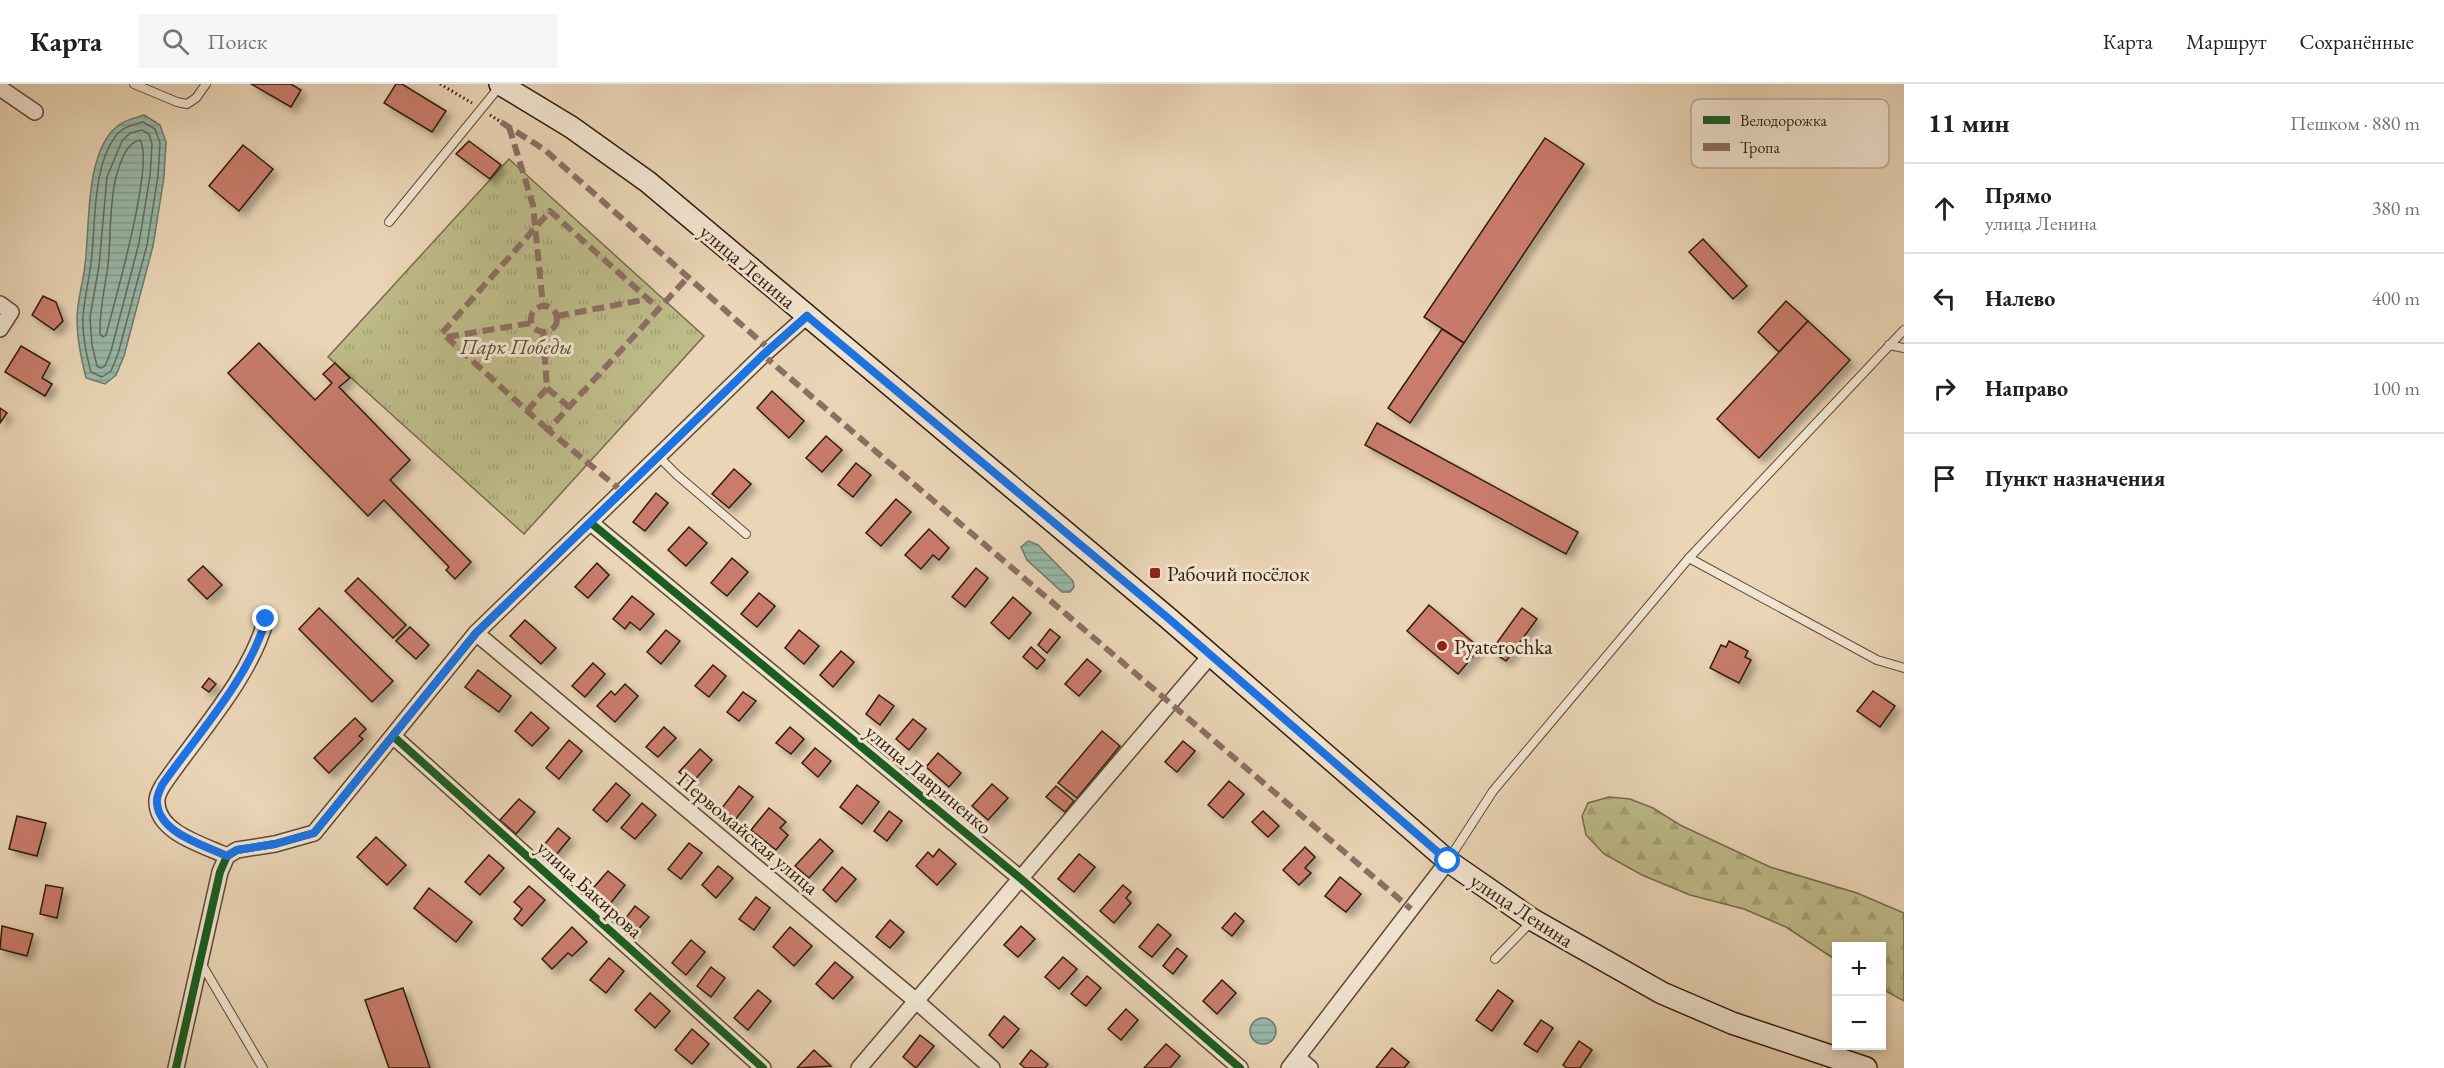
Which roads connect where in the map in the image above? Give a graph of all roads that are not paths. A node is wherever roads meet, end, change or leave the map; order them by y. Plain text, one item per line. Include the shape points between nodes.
1 (134, 84) edge
2 (206, 84) edge
3 (501, 84) edge
4 (0, 88) edge
5 (35, 112) dead end
6 (389, 222) dead end
7 (0, 304) edge
8 (807, 316) junction
9 (0, 329) edge
10 (1904, 330) edge
11 (1889, 345) junction
12 (1904, 348) edge
13 (659, 457) junction
14 (591, 523) junction
15 (746, 534) dead end
16 (1689, 558) junction
17 (266, 619) dead end
18 (476, 633) junction
19 (1210, 656) junction
20 (1904, 668) edge
21 (393, 736) junction
22 (227, 856) junction
23 (1448, 861) junction
24 (1020, 878) junction
25 (1533, 920) junction
26 (1495, 959) dead end
27 (200, 961) junction
28 (915, 1000) junction
29 (1299, 1065) edge
30 (1856, 1066) edge
31 (176, 1068) edge
32 (263, 1068) edge
33 (763, 1068) edge
34 (859, 1068) edge
35 (992, 1068) edge
36 (1240, 1068) edge

1 - 2 lane via 187,104
3 - 6 lane
3 - 8 main road, улица Ленина via 571,127 648,182
4 - 5 street
7 - 9 street via 11,312
8 - 13 street
8 - 19 main road, улица Ленина
10 - 11 lane
11 - 12 lane
11 - 16 lane
13 - 14 street
13 - 15 lane
14 - 18 street
14 - 24 street, улица Лавриненко
16 - 20 lane via 1877,660
16 - 23 lane via 1493,791
17 - 22 street via 231,692 162,785 156,801 159,814 169,827
18 - 21 street
18 - 28 street, Первомайская улица
19 - 23 main road, улица Ленина
19 - 24 street
21 - 22 street via 314,833 237,850
21 - 33 street, улица Бакирова
22 - 27 street
23 - 25 main road, улица Ленина
23 - 29 street
24 - 28 street
24 - 36 street, улица Лавриненко
25 - 26 lane
25 - 30 main road, улица Ленина via 1662,993 1732,1023
27 - 31 street
27 - 32 lane
28 - 34 street
28 - 35 street, Первомайская улица

